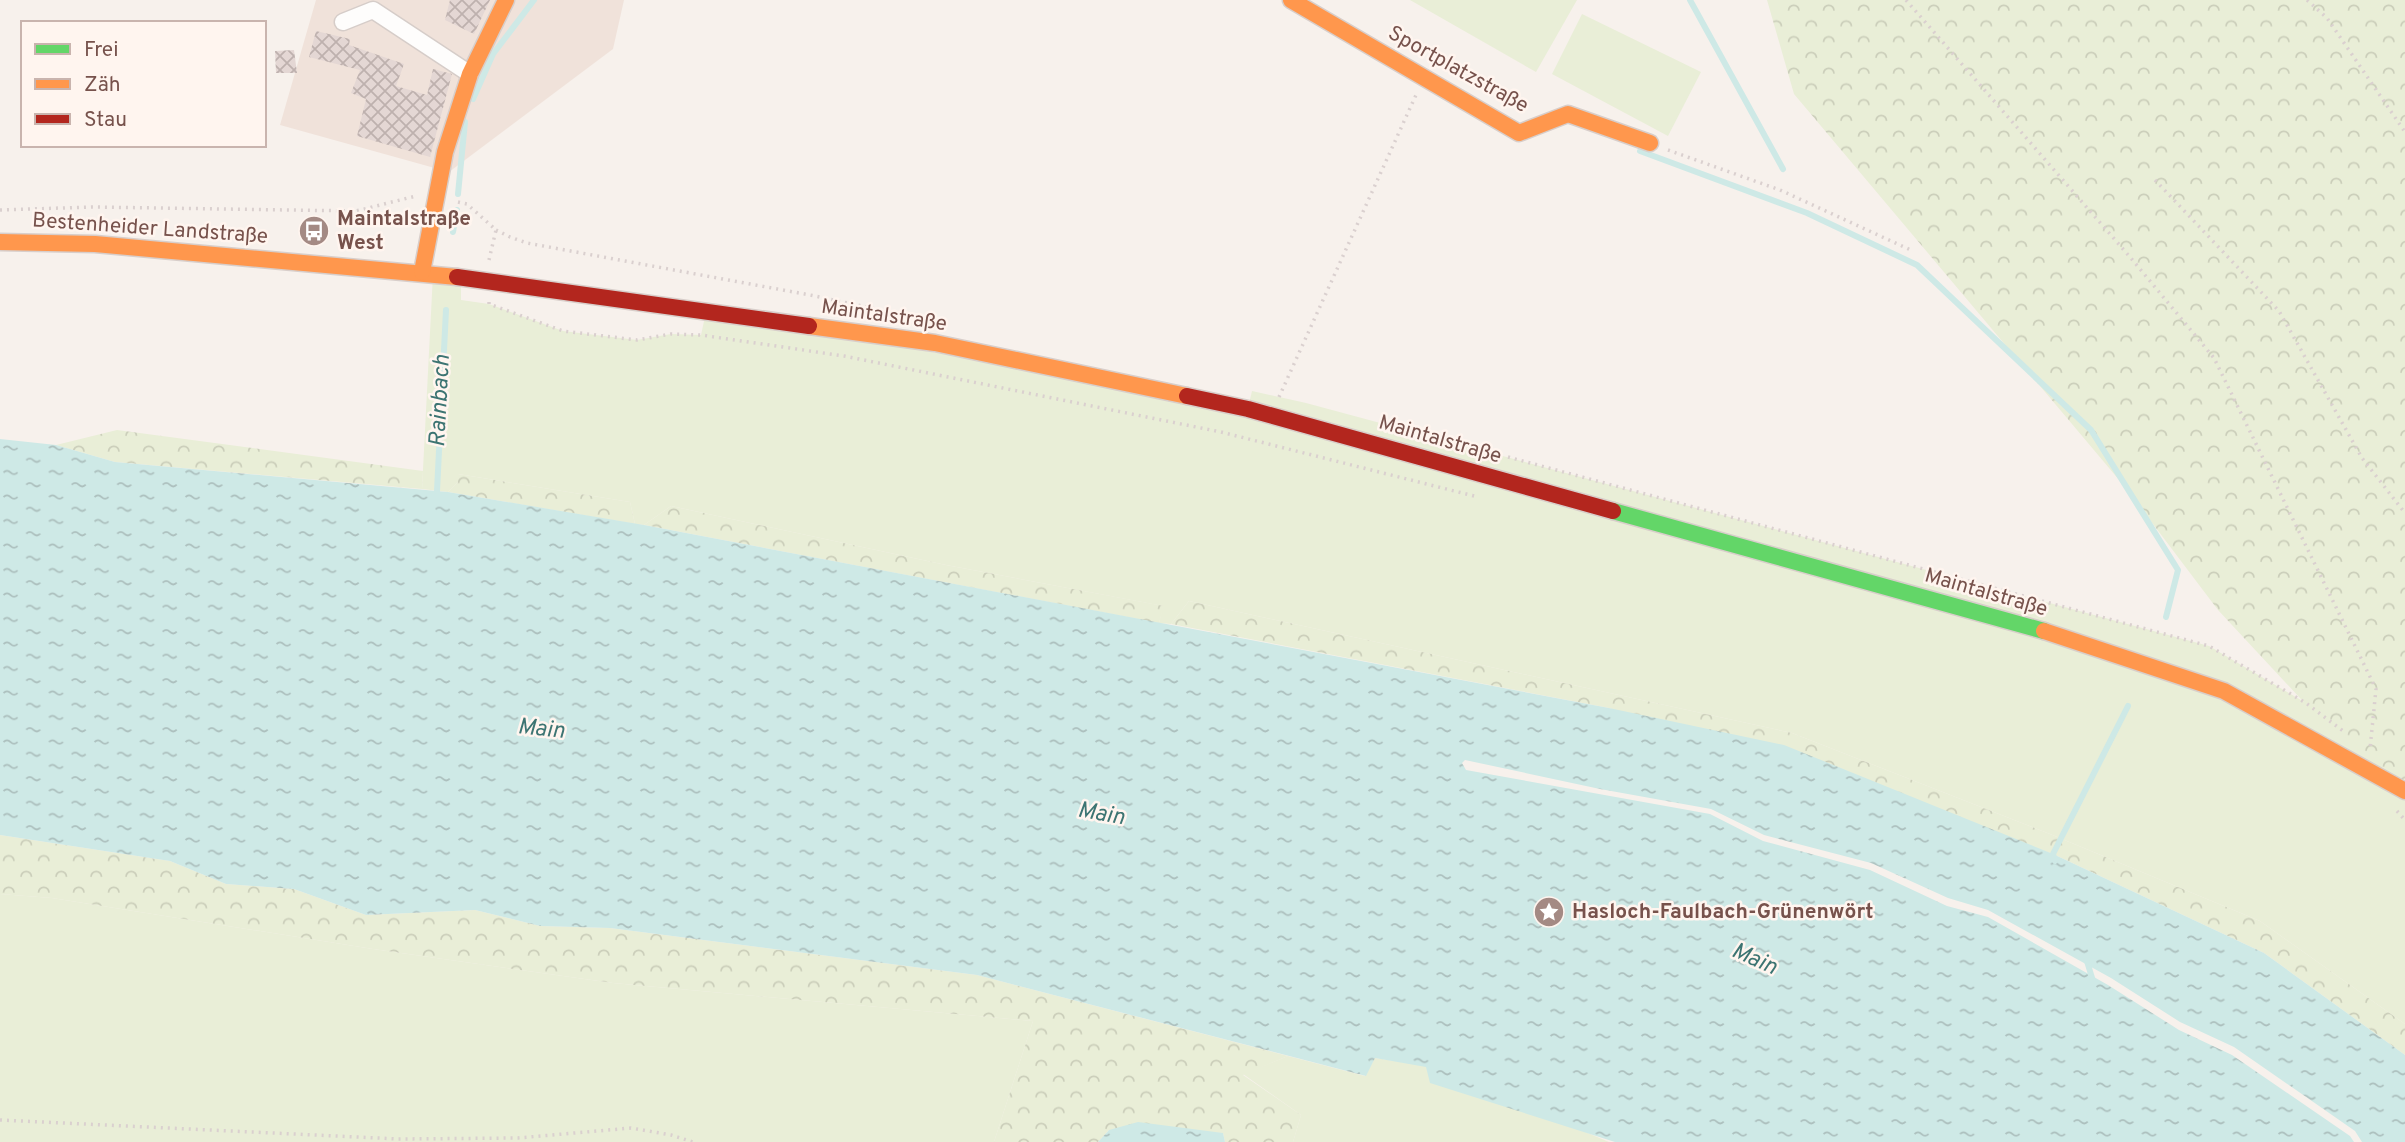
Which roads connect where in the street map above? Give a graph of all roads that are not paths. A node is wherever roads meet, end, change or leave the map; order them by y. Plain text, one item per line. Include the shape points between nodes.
1 (506, 0) edge
2 (1292, 0) edge
3 (343, 22) dead end
4 (470, 74) junction
5 (1650, 143) road end
6 (0, 242) edge
7 (422, 272) junction
8 (2405, 791) edge

1 - 4 main road
2 - 5 main road, Sportplatzstraße via 1519,133 1568,114
3 - 4 street via 373,10
4 - 7 main road via 445,152
6 - 7 main road, Bestenheider Landstraße via 95,244
7 - 8 main road, Maintalstraße via 935,343 1248,408 2054,634 2224,691

